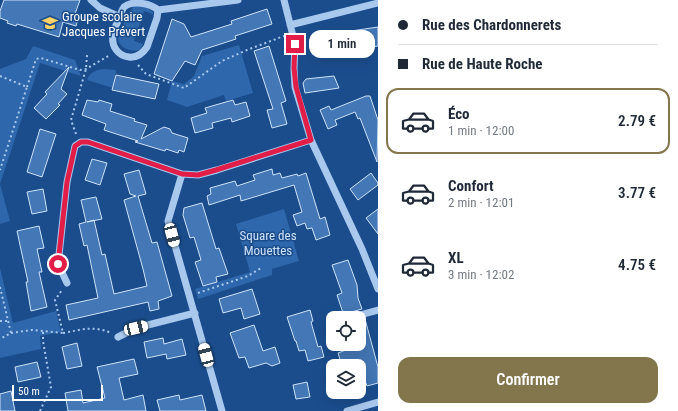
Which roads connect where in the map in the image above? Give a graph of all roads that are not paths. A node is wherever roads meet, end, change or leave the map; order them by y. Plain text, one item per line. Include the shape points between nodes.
1 (91, 0) edge
2 (238, 0) edge
3 (284, 0) edge
4 (226, 1) edge
5 (378, 3) edge
6 (158, 10) junction
7 (120, 17) junction
8 (290, 25) junction
9 (311, 140) junction
10 (182, 174) junction
11 (67, 283) dead end
12 (378, 289) edge
13 (378, 310) edge
14 (366, 313) edge
15 (195, 314) junction
16 (118, 337) dead end
17 (378, 402) edge
18 (222, 411) edge
19 (347, 411) edge

1 - 7 street via 100,8
2 - 4 street
3 - 8 street
4 - 6 street
5 - 8 street
6 - 7 street via 145,3 134,2 124,6
6 - 7 street via 147,47 141,54 132,57 124,56 114,47 112,38
8 - 9 street via 295,44 296,87
9 - 10 street via 198,175
9 - 12 street
10 - 11 street via 88,142 81,142 75,146 67,182 58,264
10 - 15 street via 168,221
13 - 14 street
15 - 16 street via 136,328
15 - 18 street
17 - 19 street

